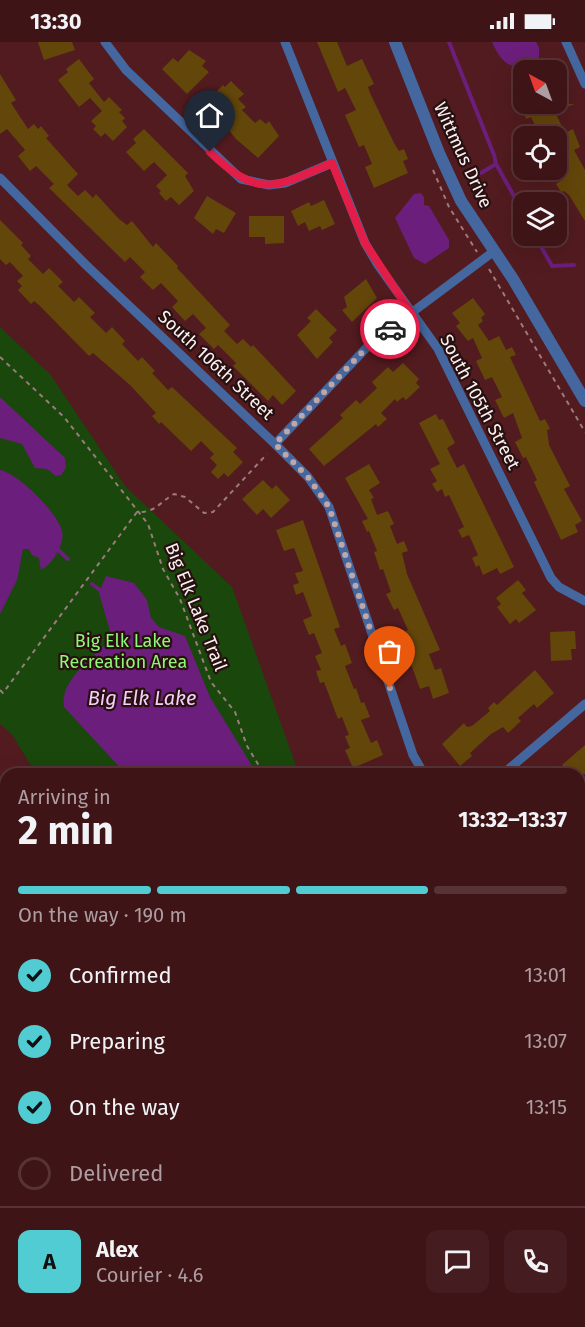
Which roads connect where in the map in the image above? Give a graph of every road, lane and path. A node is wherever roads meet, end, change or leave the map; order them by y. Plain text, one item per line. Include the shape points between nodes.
1 (105, 42) edge
2 (285, 42) edge
3 (395, 42) edge
4 (570, 43) edge
5 (585, 84) edge
6 (332, 163) junction
7 (0, 178) edge
8 (494, 252) junction
9 (411, 313) junction
10 (0, 357) edge
11 (585, 401) edge
12 (275, 444) junction
13 (267, 454) dead end
14 (137, 512) junction
15 (585, 601) edge
16 (0, 690) edge
17 (585, 704) edge
18 (260, 768) edge
19 (421, 768) edge
20 (510, 768) edge

1 - 6 street via 126,70 241,179 262,185 285,183
2 - 6 street, South 105th Street
3 - 8 street, Wittmus Drive via 461,201
4 - 5 street
6 - 9 street, South 105th Street via 365,243
7 - 12 street, South 106th Street
8 - 9 street
8 - 11 street, Wittmus Drive
9 - 12 street via 371,343
9 - 15 street, South 105th Street via 438,349 551,578
10 - 14 path, Big Elk Lake Trail via 64,417
12 - 19 street, South 106th Street via 308,477 329,507
13 - 14 path via 213,512 204,513 185,497 174,494 156,509
14 - 16 path via 3,693
14 - 18 path, Big Elk Lake Trail via 148,524 211,682 235,712
17 - 20 street

